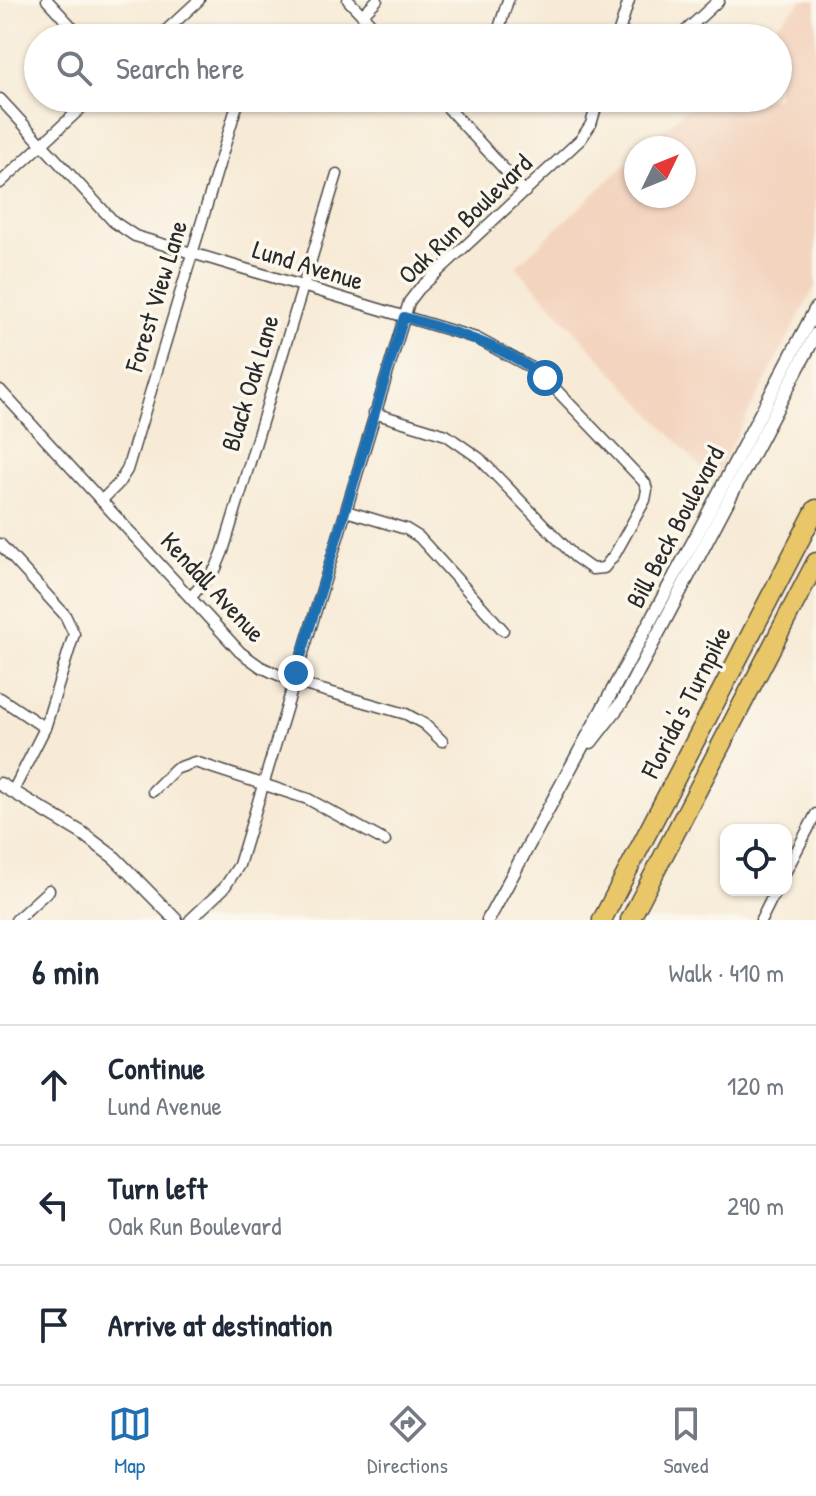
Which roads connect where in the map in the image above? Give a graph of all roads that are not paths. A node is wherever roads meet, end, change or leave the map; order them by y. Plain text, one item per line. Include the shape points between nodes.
1 (47, 0) edge
2 (348, 0) edge
3 (377, 0) edge
4 (508, 0) edge
5 (629, 0) edge
6 (719, 0) edge
7 (196, 1) edge
8 (362, 15) junction
9 (69, 24) edge
10 (172, 24) edge
11 (371, 24) edge
12 (500, 24) edge
13 (621, 24) edge
14 (693, 24) edge
15 (0, 99) edge
16 (77, 112) edge
17 (235, 112) edge
18 (453, 112) edge
19 (595, 112) edge
20 (42, 144) junction
21 (337, 174) dead end
22 (0, 183) edge
23 (525, 192) junction
24 (192, 253) junction
25 (302, 286) junction
26 (816, 308) edge
27 (404, 317) junction
28 (816, 334) edge
29 (0, 390) edge
30 (374, 413) junction
31 (102, 500) junction
32 (816, 509) edge
33 (346, 511) junction
34 (0, 544) edge
35 (816, 562) edge
36 (191, 597) junction
37 (503, 630) dead end
38 (294, 682) junction
39 (0, 698) edge
40 (45, 728) junction
41 (442, 741) dead end
42 (571, 767) junction
43 (263, 783) junction
44 (0, 784) edge
45 (13, 791) junction
46 (153, 791) dead end
47 (816, 814) edge
48 (385, 841) dead end
49 (792, 860) edge
50 (49, 890) dead end
51 (773, 896) edge
52 (16, 920) edge
53 (176, 920) edge
54 (190, 920) edge
55 (488, 920) edge
56 (602, 920) edge
57 (630, 920) edge
58 (761, 920) edge

1 - 9 street
2 - 8 street
3 - 8 street
4 - 12 street
5 - 13 street
6 - 14 street
7 - 10 street
8 - 11 street
15 - 20 street, Lund Avenue
16 - 20 street
17 - 24 street, Forest View Lane
18 - 23 street
19 - 23 street, Oak Run Boulevard via 581,139
20 - 22 street
20 - 24 street, Lund Avenue via 114,222 135,236
21 - 25 street, Black Oak Lane
23 - 27 street, Oak Run Boulevard via 413,296
24 - 25 street, Lund Avenue
24 - 31 street, Forest View Lane via 127,470
25 - 27 street, Lund Avenue
25 - 36 street, Black Oak Lane via 223,551
26 - 42 street, Bill Beck Boulevard
27 - 30 street, Oak Run Boulevard
27 - 30 street, Lund Avenue via 476,338 545,378 645,483 645,500 615,554 604,568 592,569 457,442
28 - 42 street, Bill Beck Boulevard via 622,702
29 - 31 street, Kendall Avenue
30 - 33 street, Oak Run Boulevard
31 - 36 street, Kendall Avenue
32 - 56 highway, Florida's Turnpike
33 - 37 street via 419,537
33 - 38 street, Oak Run Boulevard
34 - 40 street via 65,615 74,634
35 - 57 highway, Florida's Turnpike
36 - 38 street, Kendall Avenue via 240,652
38 - 41 street, Kendall Avenue via 406,714
38 - 43 street, Oak Run Boulevard
39 - 40 street
40 - 45 street
42 - 55 street, Bill Beck Boulevard
43 - 46 street via 195,762 175,769
43 - 48 street via 308,799
43 - 54 street, Oak Run Boulevard via 234,876
44 - 45 street
45 - 53 street via 115,858
47 - 49 street
50 - 52 street
51 - 58 street

